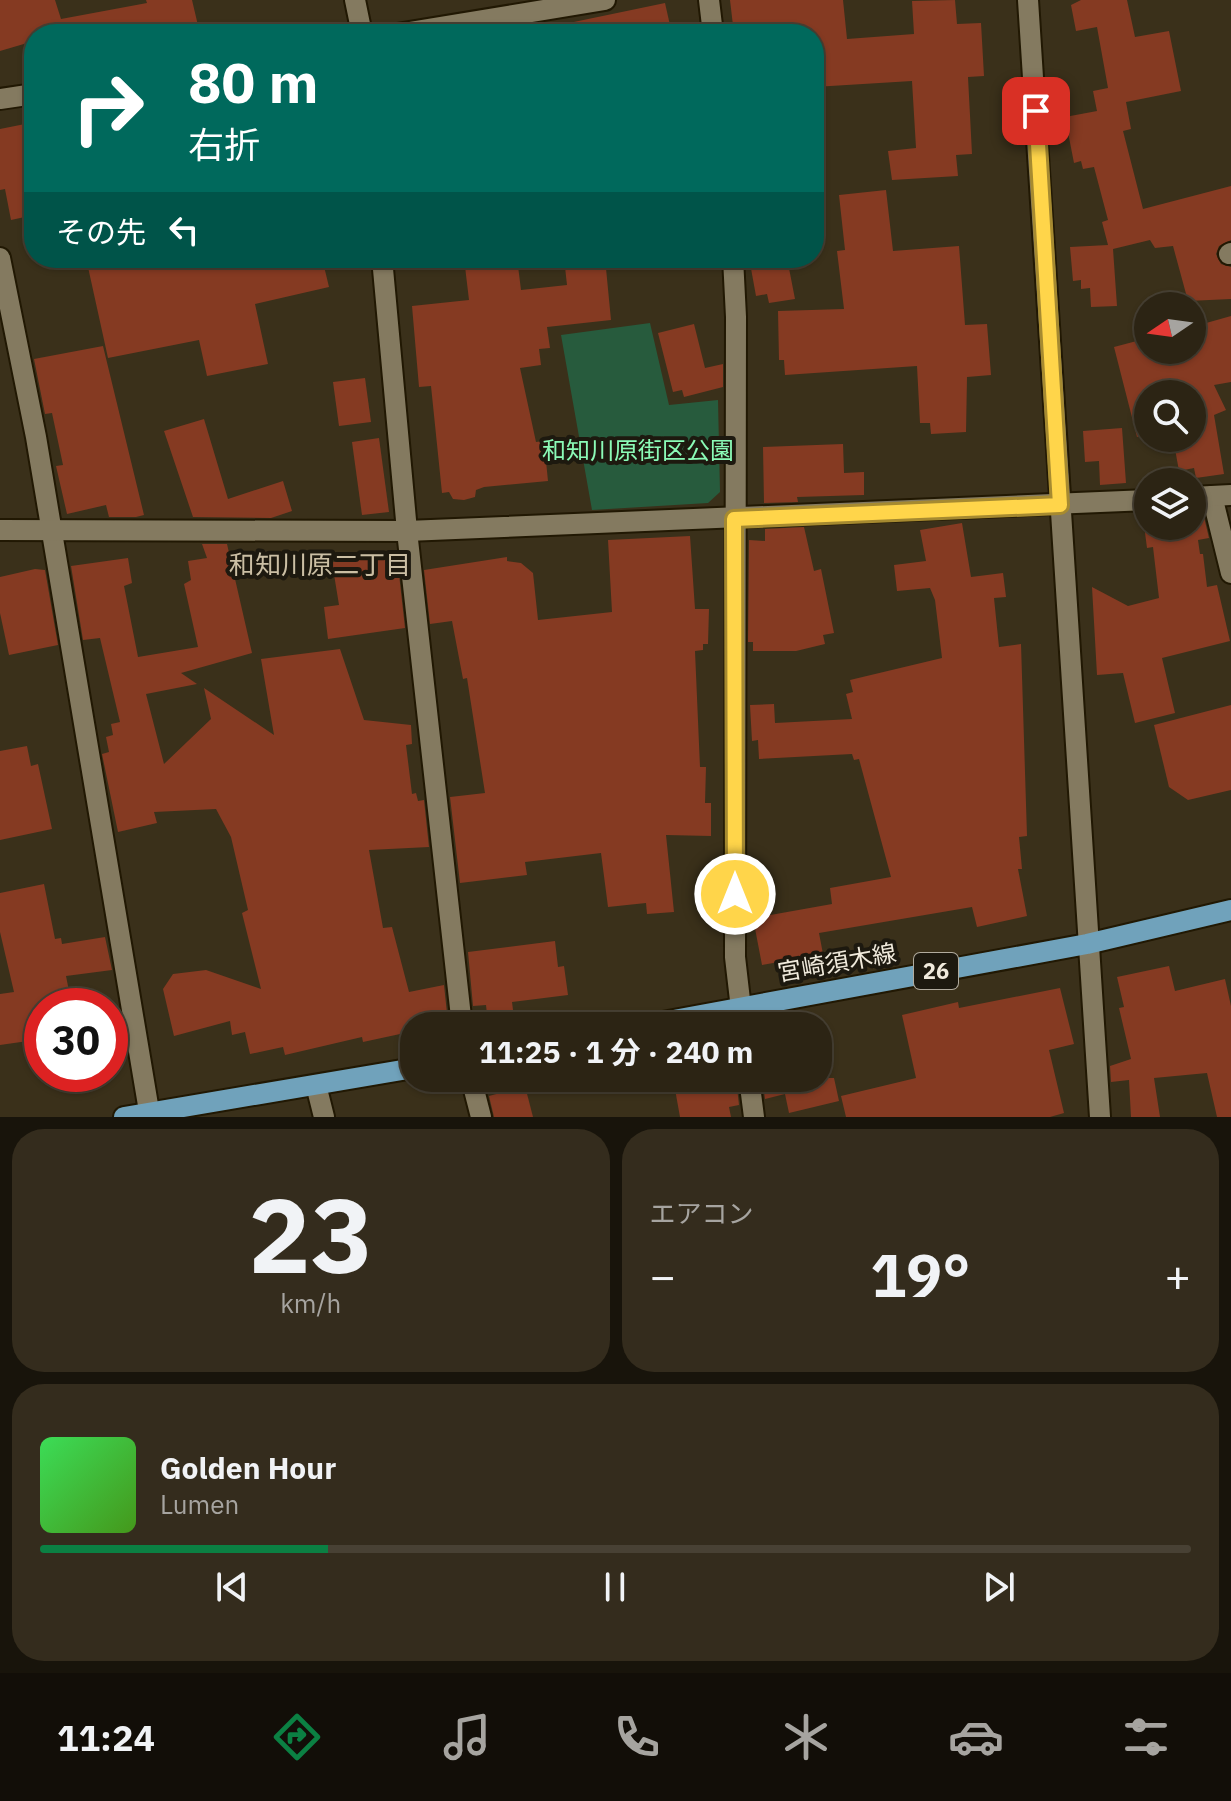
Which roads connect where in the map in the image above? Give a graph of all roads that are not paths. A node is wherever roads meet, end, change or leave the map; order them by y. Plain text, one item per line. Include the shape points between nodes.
1 (355, 0) edge
2 (605, 0) edge
3 (709, 0) edge
4 (1028, 0) edge
5 (360, 24) edge
6 (458, 24) edge
7 (712, 24) edge
8 (24, 95) edge
9 (0, 99) edge
10 (0, 258) edge
11 (383, 268) edge
12 (733, 268) edge
13 (1212, 496) edge
14 (1134, 501) edge
15 (1060, 505) junction
16 (734, 519) junction
17 (0, 530) edge
18 (407, 531) junction
19 (50, 533) junction
20 (1231, 573) edge
21 (1231, 910) edge
22 (1087, 944) junction
23 (460, 1012) edge
24 (742, 1012) edge
25 (761, 1012) edge
26 (400, 1070) edge
27 (316, 1085) junction
28 (475, 1092) edge
29 (751, 1092) edge
30 (149, 1116) edge
31 (124, 1117) edge
32 (324, 1117) edge
33 (481, 1117) edge
34 (754, 1117) edge
35 (1100, 1117) edge

1 - 5 street
2 - 6 street
3 - 7 street
4 - 15 street
8 - 9 street
10 - 19 street
11 - 18 street
12 - 16 street
13 - 20 street
14 - 15 street
15 - 16 street
15 - 22 street
16 - 18 street
16 - 24 street via 735,957
17 - 19 street
18 - 19 street
18 - 23 street
19 - 30 street
21 - 22 main road, 宮崎須木線 / 26
22 - 25 main road, 宮崎須木線 / 26
22 - 35 street
26 - 27 main road
27 - 30 main road
27 - 32 street
28 - 33 street
29 - 34 street
30 - 31 main road

